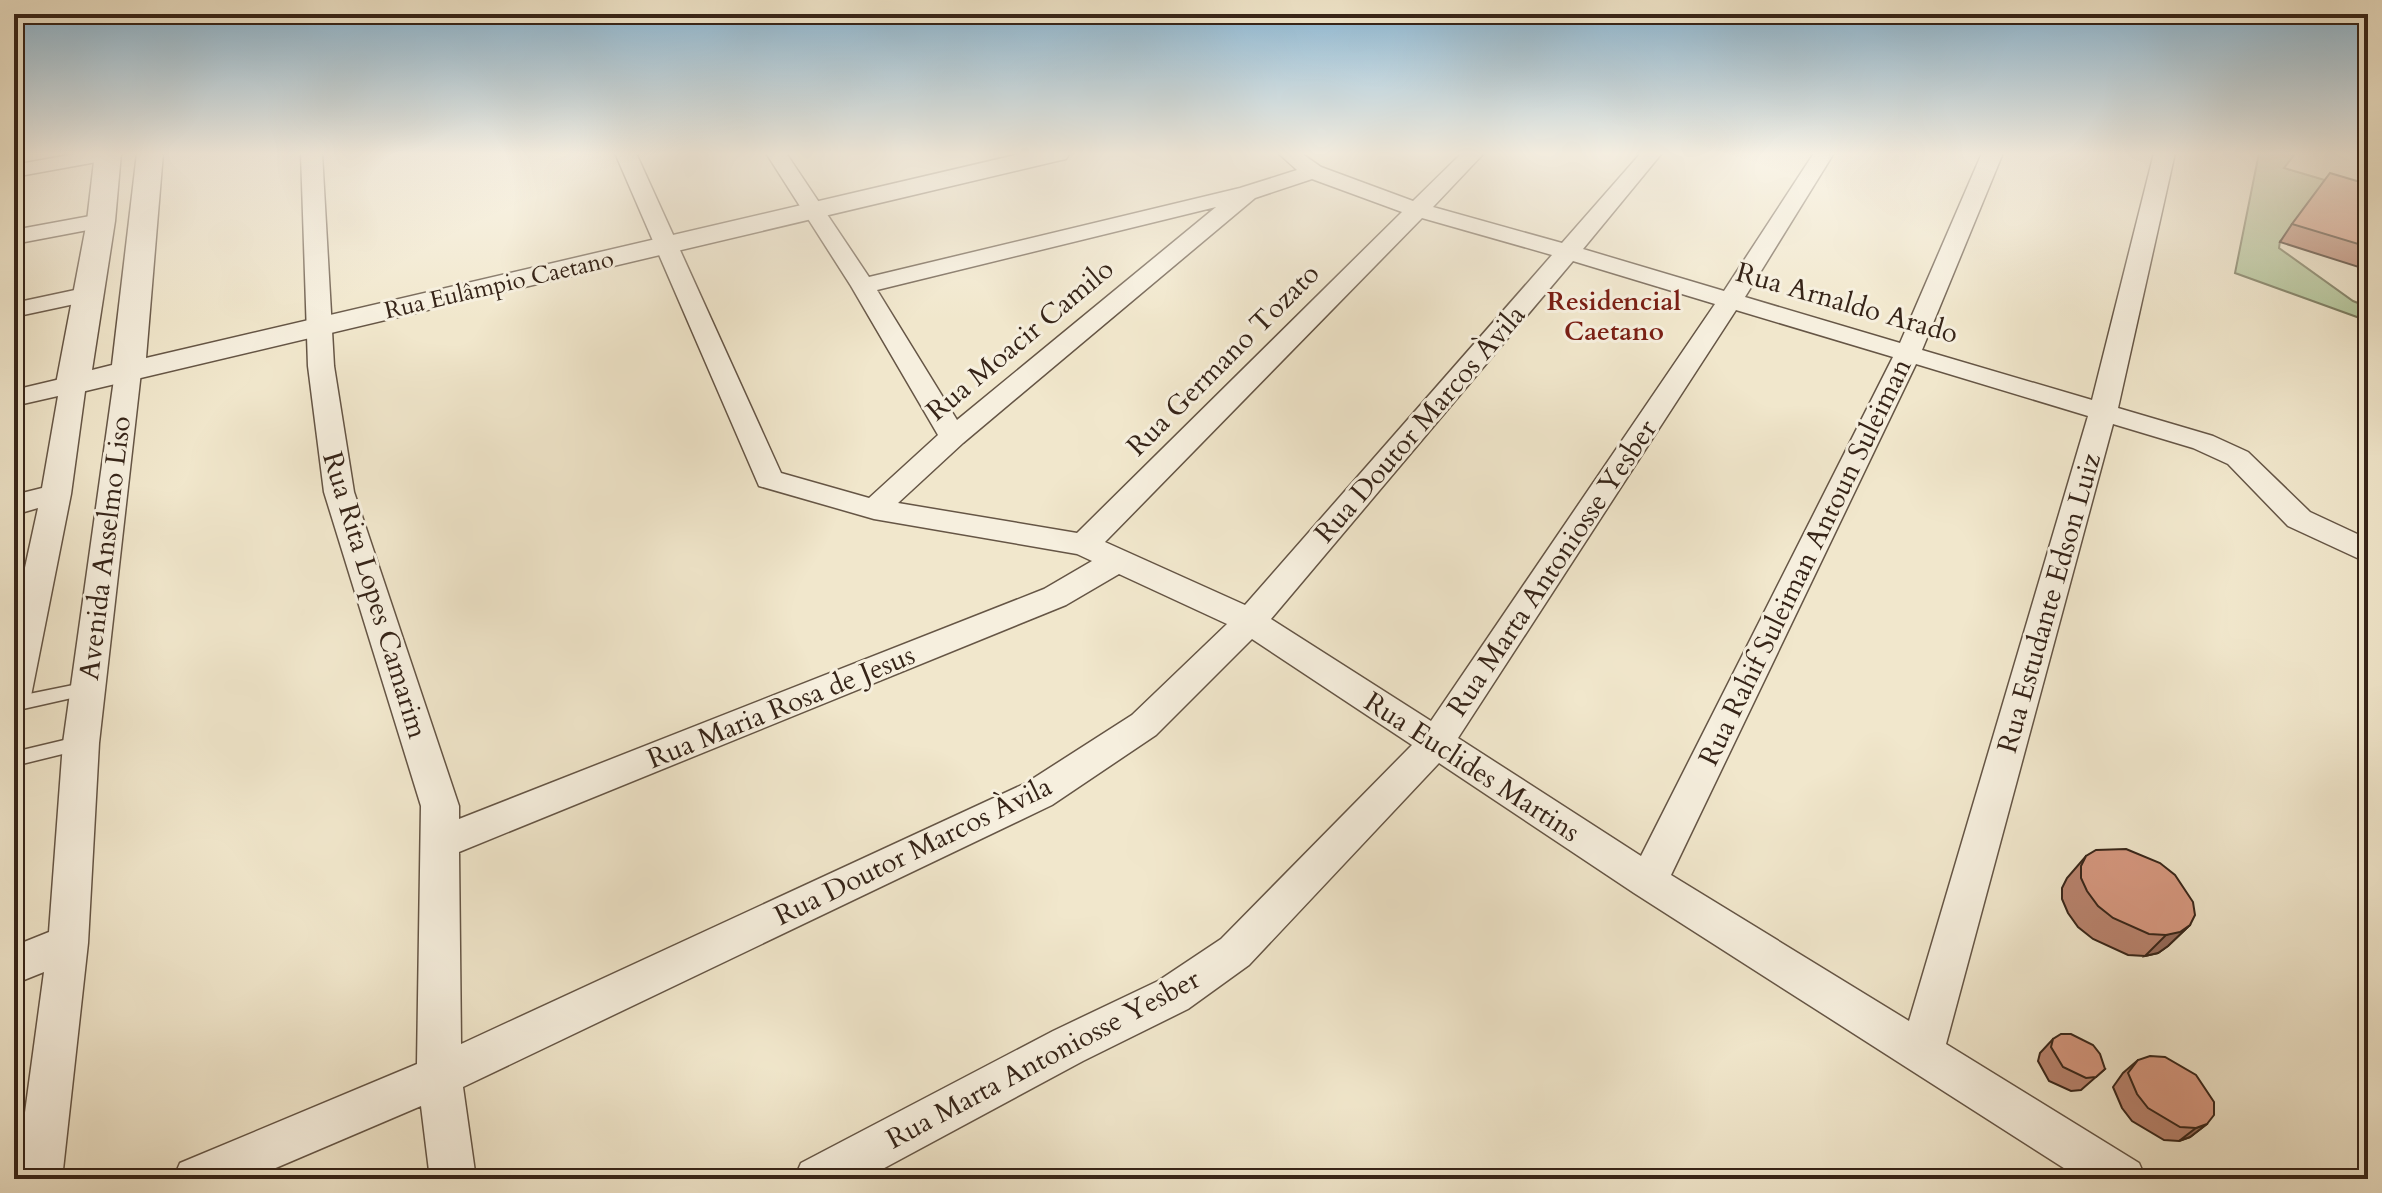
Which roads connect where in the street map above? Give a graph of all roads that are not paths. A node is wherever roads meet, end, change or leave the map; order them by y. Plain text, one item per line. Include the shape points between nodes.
1 (812, 208) edge
2 (103, 209) edge
3 (144, 209) edge
4 (313, 209) edge
5 (650, 209) edge
6 (809, 209) edge
7 (1182, 209) edge
8 (1228, 209) edge
9 (1413, 209) edge
10 (1605, 209) edge
11 (1789, 209) edge
12 (1969, 209) edge
13 (2152, 209) edge
14 (1417, 210) junction
15 (101, 221) junction
16 (14, 237) edge
17 (666, 245) junction
18 (1569, 252) junction
19 (863, 286) junction
20 (89, 294) junction
21 (1729, 302) junction
22 (14, 310) edge
23 (318, 328) junction
24 (1908, 353) junction
25 (128, 372) junction
26 (73, 384) junction
27 (14, 398) edge
28 (2103, 412) junction
29 (953, 437) junction
30 (56, 494) junction
31 (14, 505) edge
32 (874, 509) junction
33 (1084, 545) junction
34 (2368, 552) edge
35 (1118, 560) junction
36 (1250, 621) junction
37 (88, 688) junction
38 (14, 696) edge
39 (14, 704) edge
40 (81, 743) junction
41 (1435, 744) junction
42 (14, 759) edge
43 (440, 843) junction
44 (1648, 881) junction
45 (68, 943) junction
46 (14, 965) edge
47 (1922, 1051) junction
48 (439, 1076) junction
49 (39, 1179) edge
50 (196, 1179) edge
51 (453, 1179) edge
52 (817, 1179) edge
53 (2123, 1179) edge

1 - 19 street
2 - 15 street, Avenida Anselmo Liso
3 - 25 street, Avenida Anselmo Liso
4 - 23 street, Rua Rita Lopes Camarim
5 - 17 street
6 - 17 street, Rua Eulâmpio Caetano
7 - 19 street
8 - 29 street, Rua Moacir Camilo
9 - 14 street, Rua Arnaldo Arado
10 - 18 street, Rua Doutor Marcos Àvila
11 - 21 street, Rua Marta Antoniosse Yesber
12 - 24 street, Rua Rahif Suleiman Antoun Suleiman
13 - 28 street, Rua Estudante Edson Luiz
14 - 18 street, Rua Arnaldo Arado
14 - 33 street, Rua Germano Tozato
15 - 16 street
15 - 20 street, Avenida Anselmo Liso
17 - 23 street, Rua Eulâmpio Caetano
17 - 32 street, Rua Euclides Martins via 769,479
18 - 21 street, Rua Arnaldo Arado
18 - 36 street, Rua Doutor Marcos Àvila
19 - 29 street
20 - 22 street
20 - 26 street, Avenida Anselmo Liso
21 - 24 street, Rua Arnaldo Arado
21 - 41 street, Rua Marta Antoniosse Yesber
23 - 25 street, Rua Eulâmpio Caetano
23 - 43 street, Rua Rita Lopes Camarim via 339,492 440,806
24 - 28 street, Rua Arnaldo Arado
24 - 44 street, Rua Rahif Suleiman Antoun Suleiman
25 - 26 street, Rua Eulâmpio Caetano
25 - 37 street, Avenida Anselmo Liso
26 - 27 street
26 - 30 street, Avenida Anselmo Liso
28 - 34 street, Rua Arnaldo Arado via 2238,458 2299,519
28 - 47 street, Rua Estudante Edson Luiz
29 - 32 street, Rua Moacir Camilo
30 - 31 street
30 - 38 street, Avenida Anselmo Liso
32 - 33 street, Rua Euclides Martins
33 - 35 street, Rua Euclides Martins
35 - 36 street, Rua Euclides Martins
35 - 43 street, Rua Maria Rosa de Jesus via 1055,597
36 - 41 street, Rua Euclides Martins
36 - 48 street, Rua Doutor Marcos Àvila via 1144,725 1039,794
37 - 39 lane
37 - 40 street, Avenida Anselmo Liso
40 - 42 lane
40 - 45 street, Avenida Anselmo Liso
41 - 44 street, Rua Euclides Martins
41 - 52 street, Rua Marta Antoniosse Yesber via 1235,952 1173,995
43 - 48 street, Rua Rita Lopes Camarim
44 - 47 street, Rua Euclides Martins
45 - 46 street
45 - 49 street, Avenida Anselmo Liso
47 - 53 street, Rua Euclides Martins
48 - 50 street, Rua Doutor Marcos Àvila
48 - 51 street, Rua Rita Lopes Camarim

